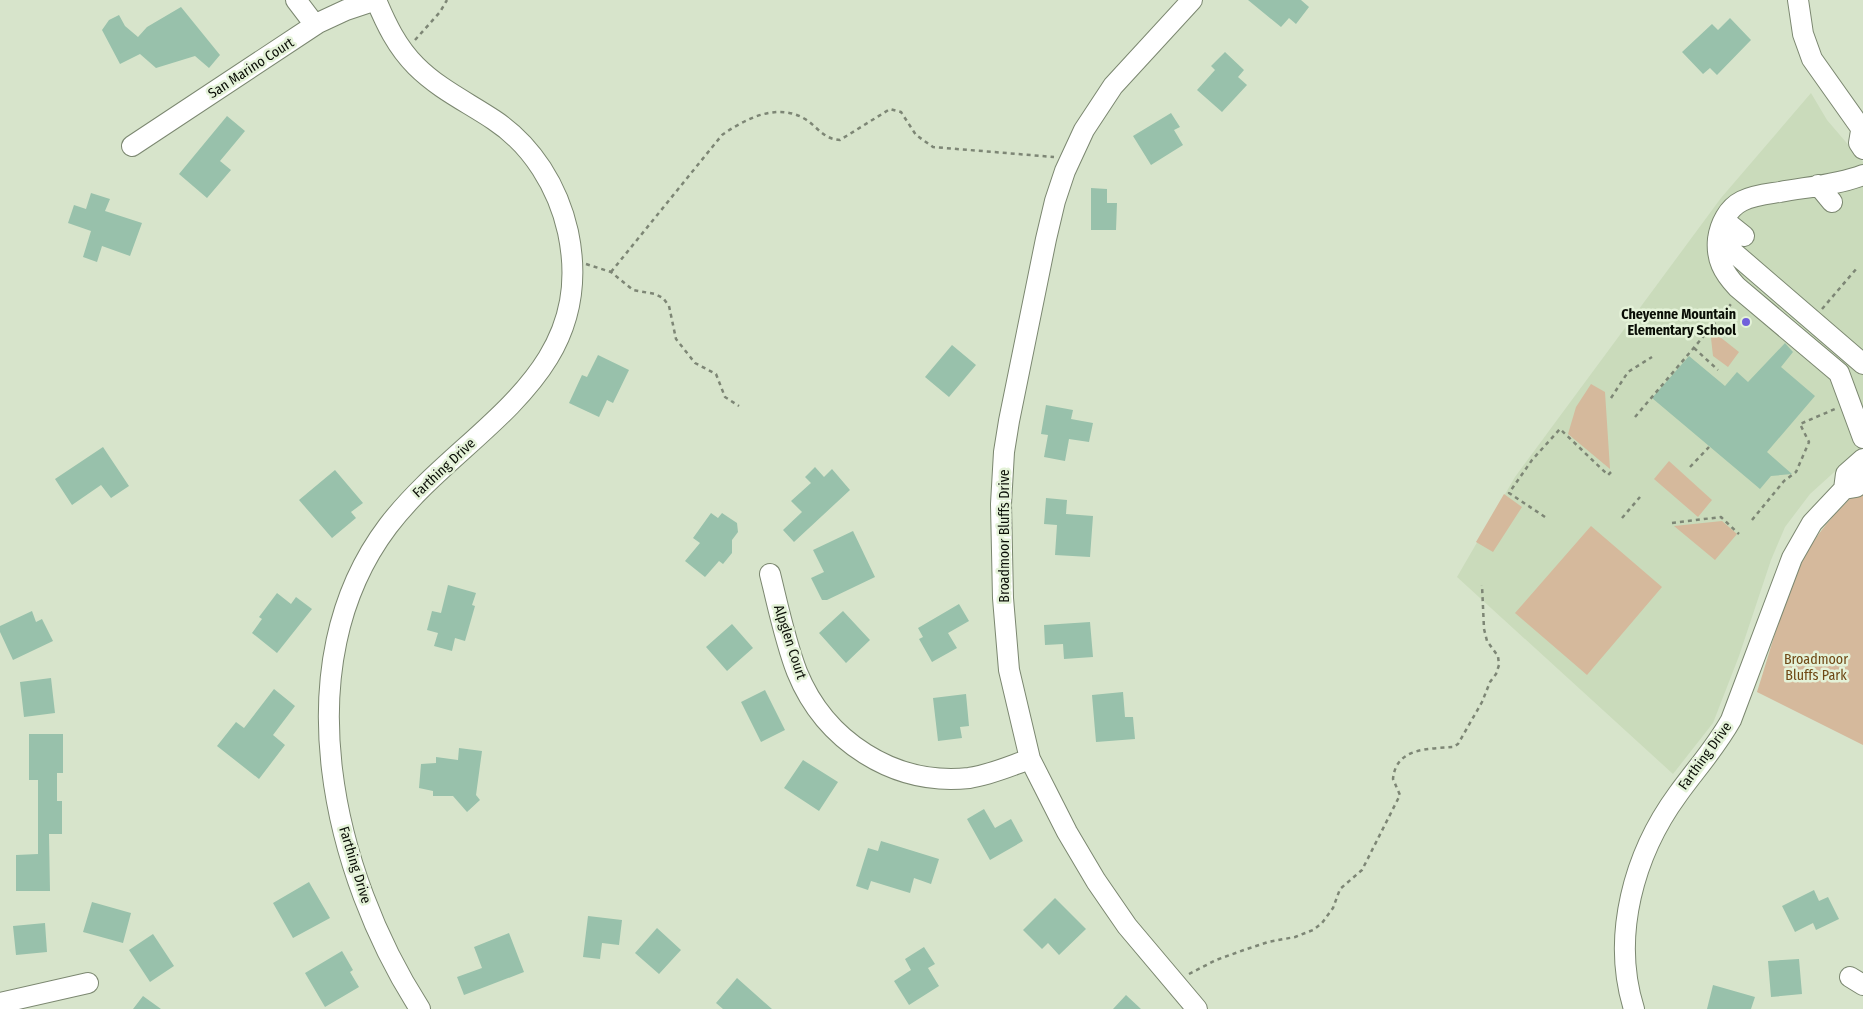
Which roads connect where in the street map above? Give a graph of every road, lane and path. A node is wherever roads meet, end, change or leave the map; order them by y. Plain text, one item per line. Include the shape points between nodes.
1 (296, 0) edge
2 (376, 0) edge
3 (447, 0) edge
4 (1192, 0) edge
5 (1798, 0) edge
6 (315, 25) junction
7 (404, 52) junction
8 (1862, 137) edge
9 (132, 146) dead end
10 (1070, 159) junction
11 (1863, 175) edge
12 (1818, 186) junction
13 (1832, 202) dead end
14 (1724, 220) junction
15 (1744, 236) dead end
16 (1718, 239) junction
17 (571, 258) junction
18 (611, 272) junction
19 (1736, 298) dead end
20 (1694, 348) junction
21 (1652, 357) dead end
22 (1863, 364) edge
23 (1718, 370) dead end
24 (1611, 398) dead end
25 (1850, 401) junction
26 (739, 406) dead end
27 (1634, 417) dead end
28 (1863, 438) edge
29 (1709, 446) dead end
30 (1863, 460) edge
31 (1690, 467) dead end
32 (1612, 471) dead end
33 (1863, 481) edge
34 (1844, 488) junction
35 (1640, 497) dead end
36 (1545, 517) dead end
37 (1622, 518) dead end
38 (1752, 520) dead end
39 (1672, 523) dead end
40 (1739, 534) dead end
41 (770, 574) dead end
42 (1482, 585) dead end
43 (1030, 759) junction
44 (88, 983) dead end
45 (1176, 984) junction
46 (0, 1003) edge
47 (420, 1009) edge
48 (1197, 1009) edge
49 (1634, 1009) edge

1 - 6 street
2 - 6 street, San Marino Court
2 - 7 street, Farthing Drive
3 - 7 path
4 - 10 street, Broadmoor Bluffs Drive via 1113,86 1084,130
5 - 8 street via 1803,34 1812,59
6 - 9 street, San Marino Court
7 - 17 street, Farthing Drive via 443,90 495,121 532,154 562,211
10 - 18 path via 933,147 916,135 901,112 890,109 840,140 830,140 804,118 767,112 742,120 722,136
10 - 43 street, Broadmoor Bluffs Drive via 1046,239 1004,452 1001,504 1005,634 1014,699
11 - 12 street
12 - 13 street
12 - 14 street via 1749,198 1741,201
14 - 15 street
14 - 16 street
16 - 22 street
16 - 25 street via 1718,258 1725,275 1839,373
17 - 18 path
17 - 47 street, Farthing Drive via 567,310 560,335 548,359 521,396 427,481 387,529 359,575 337,633 329,719 338,802 350,856 368,907 383,943
18 - 26 path via 633,290 663,298 669,306 676,339 695,363 716,374 725,397
19 - 20 path
20 - 23 path
20 - 27 path
21 - 24 path via 1628,372
25 - 28 street
25 - 38 path via 1800,424 1809,442 1796,472 1784,481
29 - 31 path
30 - 34 street, Farthing Drive via 1846,474
32 - 36 path via 1608,475 1560,429 1532,460 1509,493
33 - 34 street, Farthing Drive via 1856,487
34 - 49 street, Farthing Drive via 1812,523 1792,558 1731,720 1717,744 1662,816 1647,846 1632,887 1628,912 1626,952
35 - 37 path
39 - 40 path via 1721,517
41 - 43 street, Alpglen Court via 797,673 820,712 849,744 886,766 950,779 987,774
42 - 45 path via 1484,629 1487,641 1498,656 1496,674 1458,744 1410,753 1398,761 1393,779 1400,795 1396,805 1365,866 1340,889 1333,908 1313,930 1216,960 1194,970
43 - 45 street, Broadmoor Bluffs Drive via 1096,881 1127,926
44 - 46 street
45 - 48 street, Broadmoor Bluffs Drive

